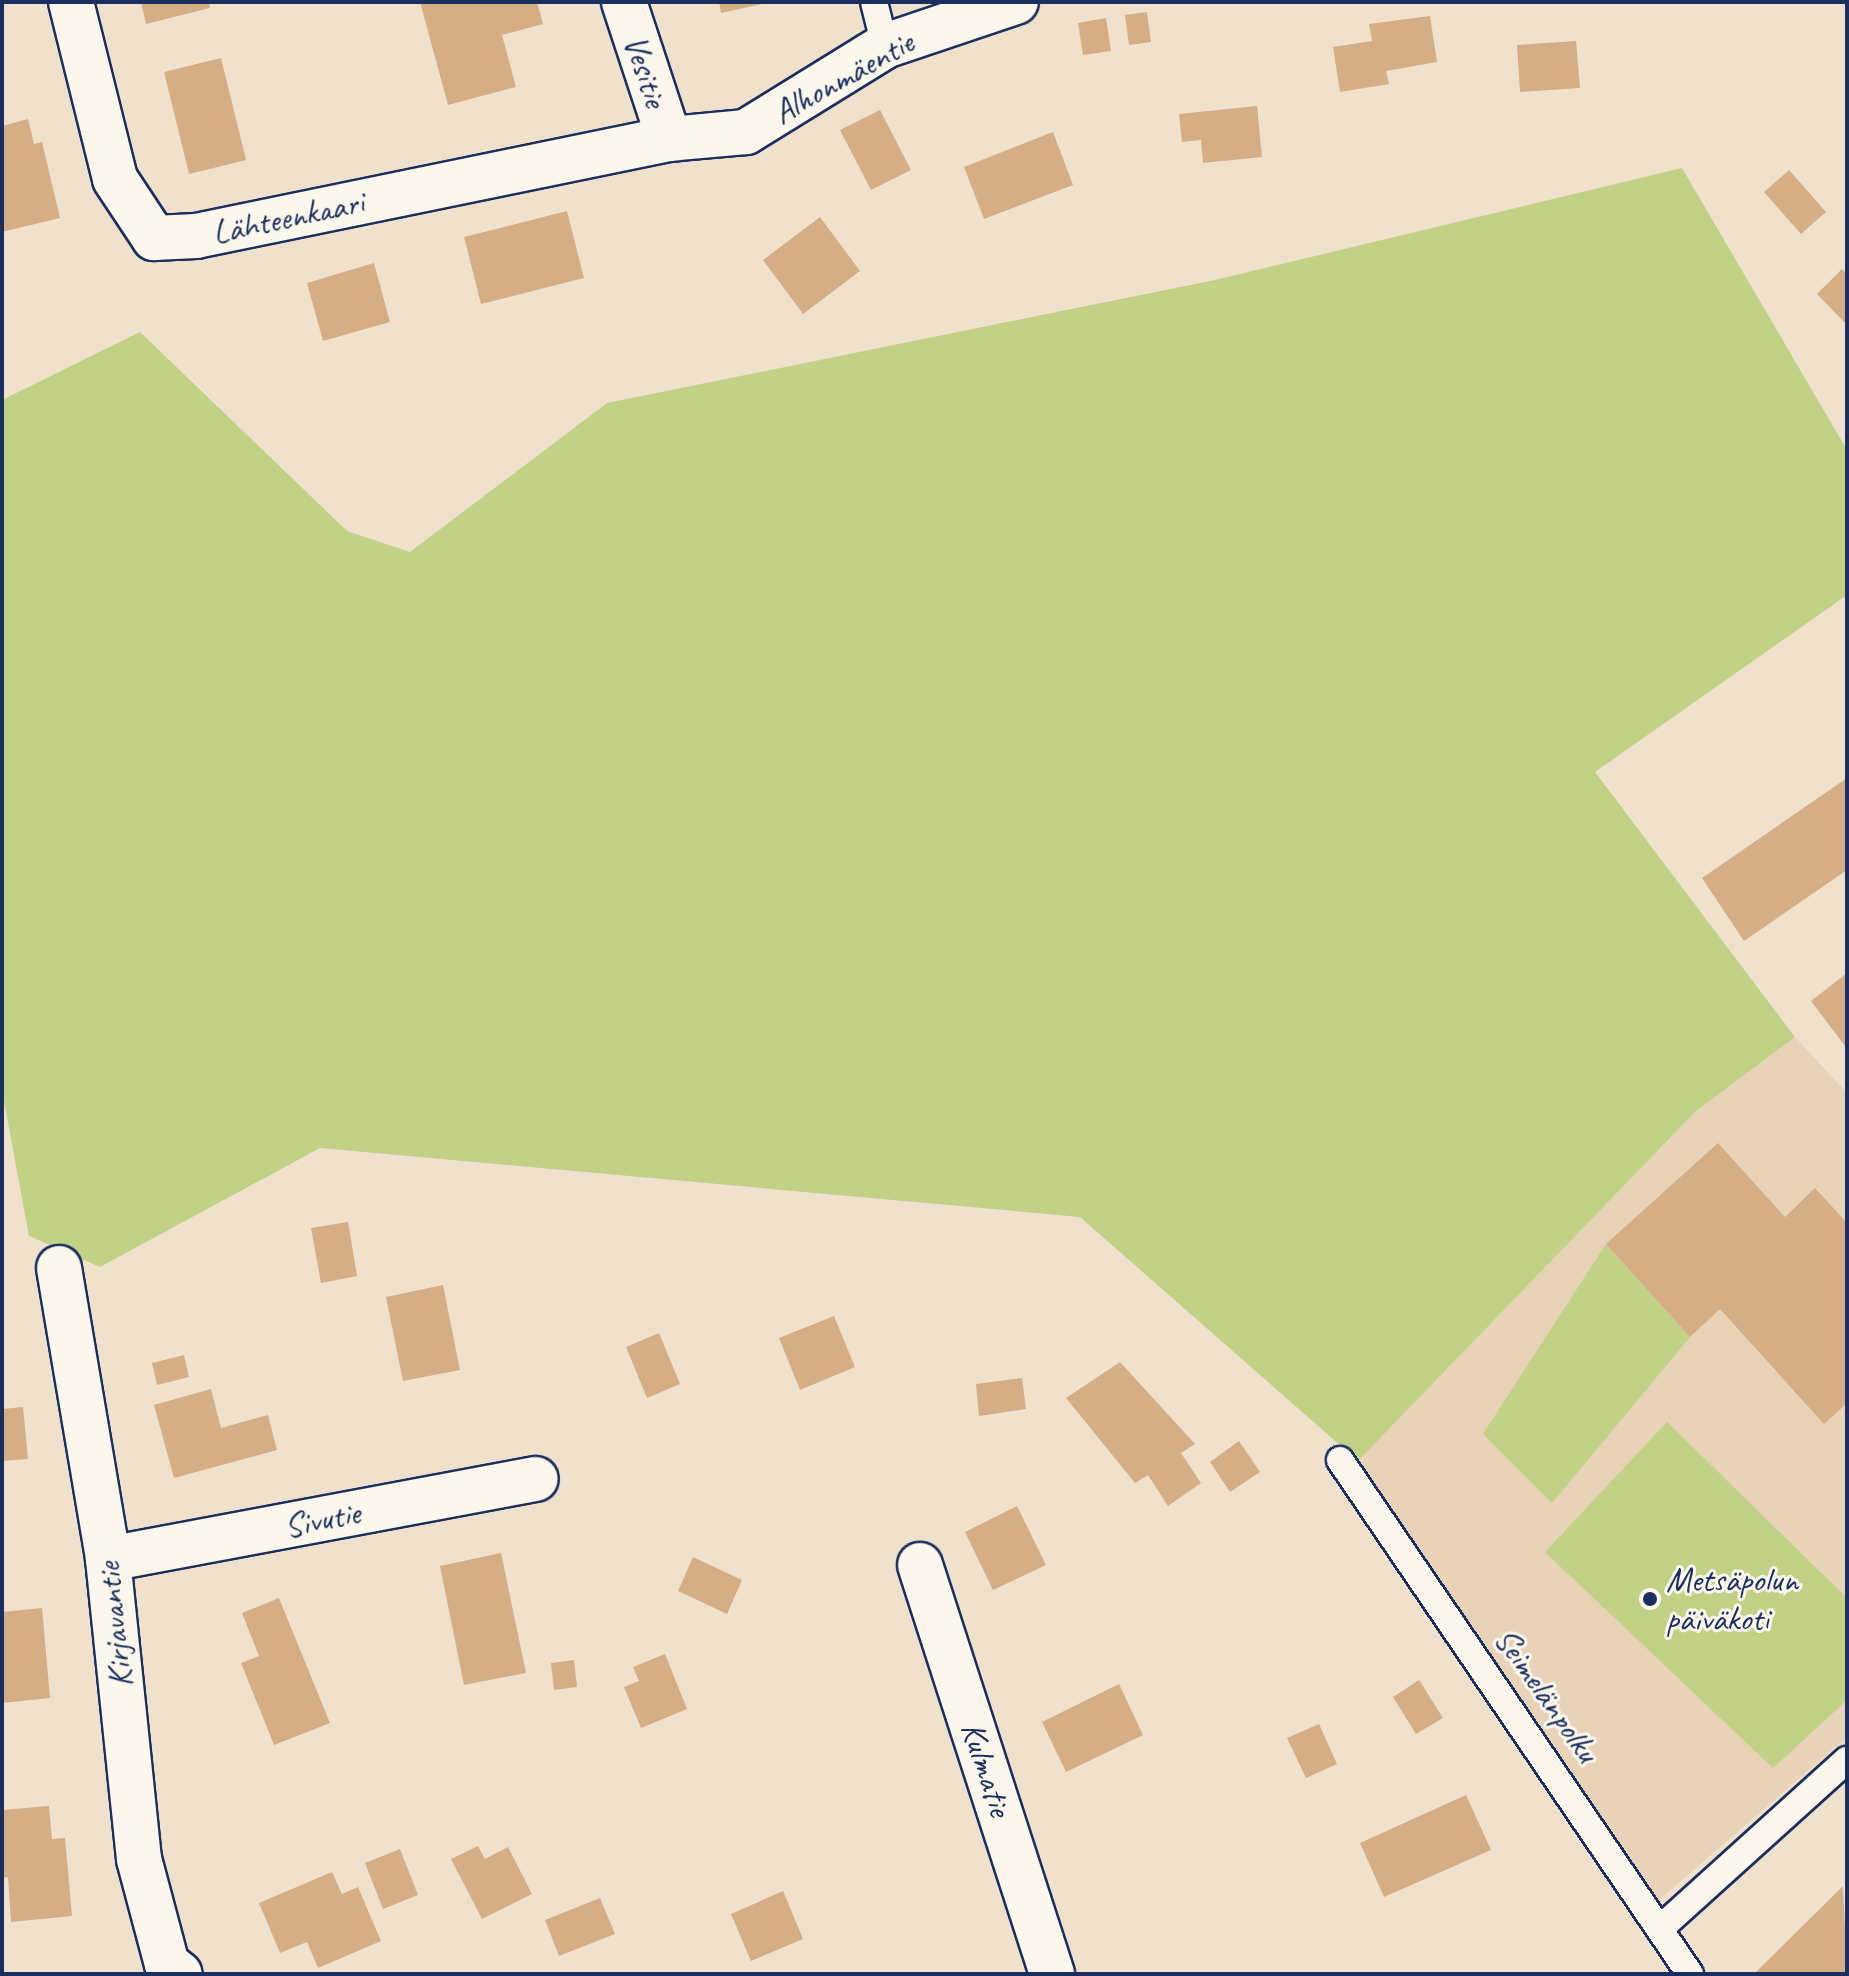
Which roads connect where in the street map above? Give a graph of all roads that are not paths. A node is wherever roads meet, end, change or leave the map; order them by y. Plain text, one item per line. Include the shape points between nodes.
1 (71, 2) edge
2 (624, 2) edge
3 (874, 2) edge
4 (1016, 2) edge
5 (885, 46) junction
6 (669, 139) junction
7 (59, 1268) dead end
8 (1340, 1460) dead end
9 (536, 1479) dead end
10 (108, 1559) junction
11 (920, 1565) dead end
12 (1847, 1760) edge
13 (1663, 1926) junction
14 (180, 1974) edge
15 (1052, 1974) edge
16 (1690, 1974) edge

1 - 6 street, Lähteenkaari via 115,179 154,238 196,236
2 - 6 street, Vesitie
3 - 5 lane
4 - 5 street, Alhonmäentie
5 - 6 street, Alhonmäentie via 746,132
7 - 10 street, Kirjavantie
8 - 13 lane, Seimelänpolku
9 - 10 street, Sivutie
10 - 14 street, Kirjavantie via 139,1859 167,1964
11 - 15 street, Kulmatie
12 - 13 lane
13 - 16 lane, Seimelänpolku

